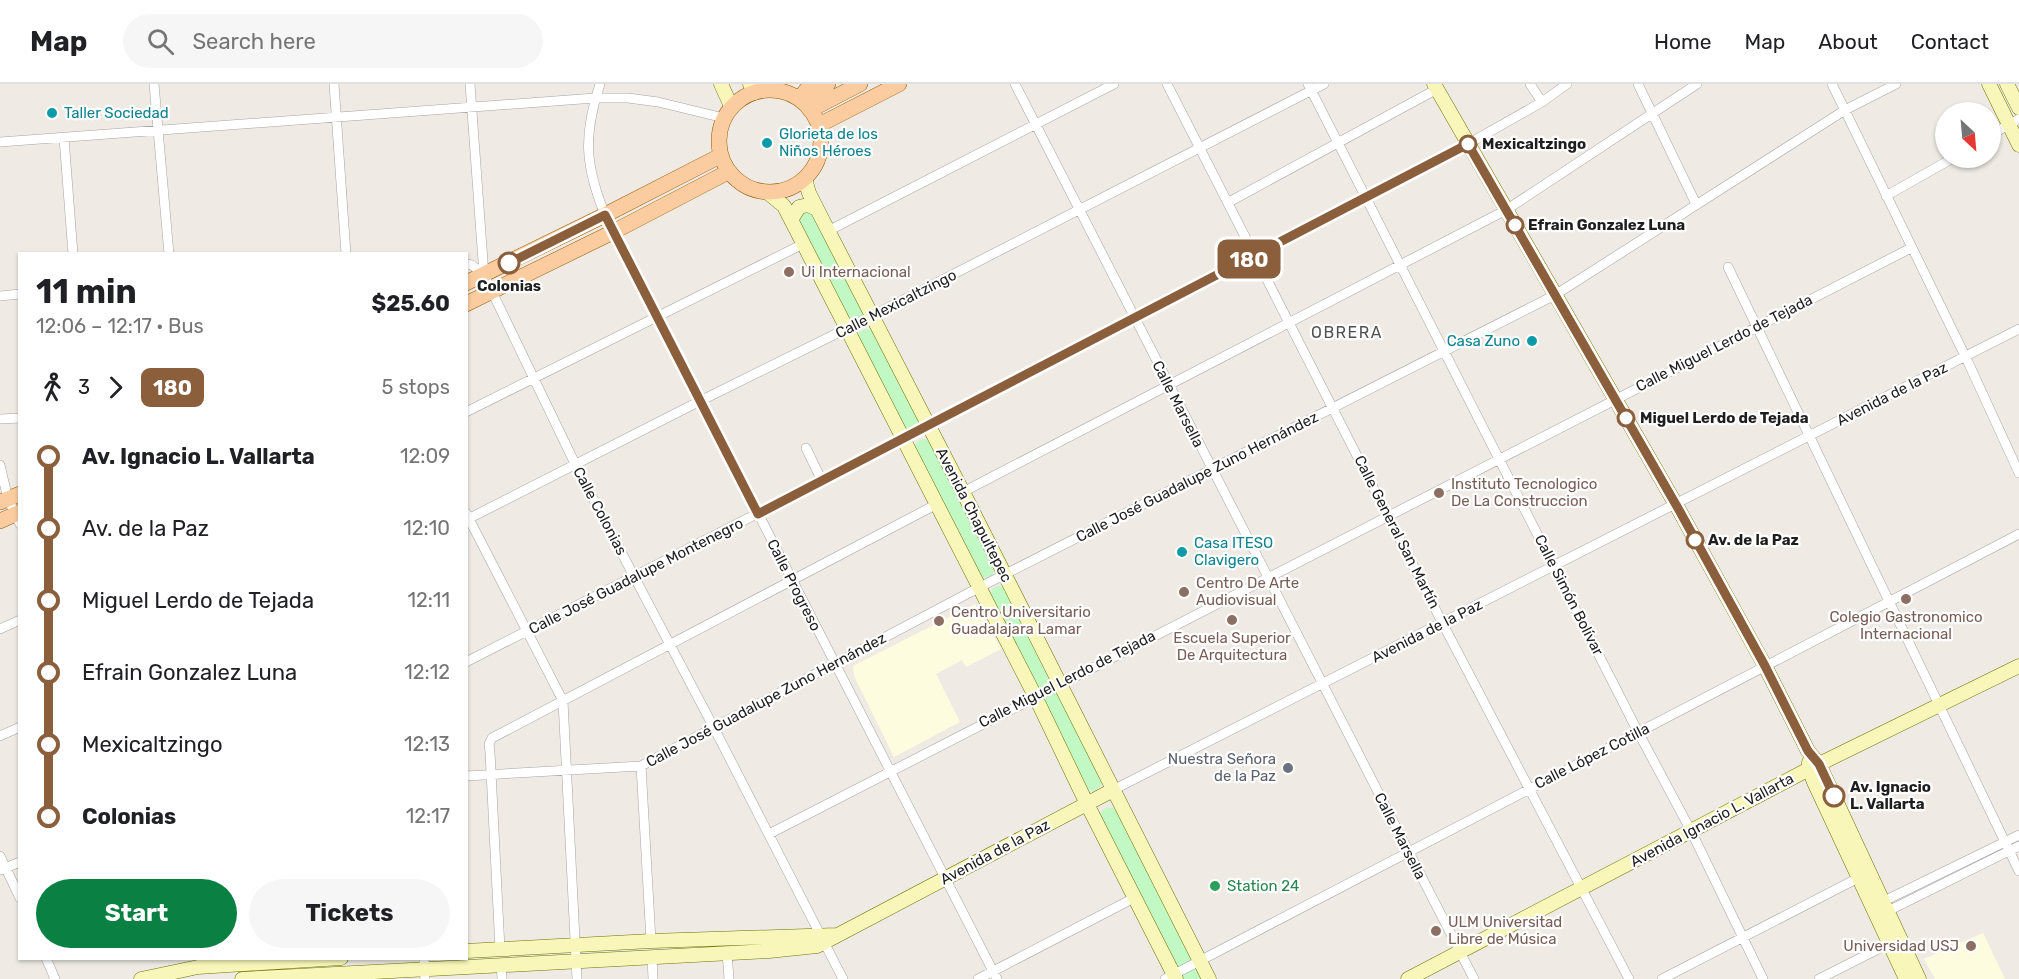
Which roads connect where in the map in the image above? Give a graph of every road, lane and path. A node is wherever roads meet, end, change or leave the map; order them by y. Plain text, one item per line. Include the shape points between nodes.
1 (154, 84) edge
2 (334, 84) edge
3 (470, 84) edge
4 (600, 84) edge
5 (721, 84) edge
6 (811, 84) edge
7 (828, 84) edge
8 (860, 84) edge
9 (899, 84) edge
10 (1015, 84) edge
11 (1114, 84) edge
12 (1167, 84) edge
13 (1324, 84) edge
14 (1530, 84) edge
15 (1567, 84) edge
16 (1638, 84) edge
17 (1696, 84) edge
18 (1832, 84) edge
19 (1896, 84) edge
20 (1989, 84) edge
21 (2007, 84) edge
22 (1310, 87) edge
23 (1435, 87) edge
24 (752, 88) edge
25 (595, 98) junction
26 (1542, 102) junction
27 (806, 105) junction
28 (472, 108) junction
29 (2019, 108) edge
30 (1845, 110) junction
31 (727, 112) junction
32 (1653, 114) junction
33 (337, 118) junction
34 (2014, 122) edge
35 (1035, 124) junction
36 (819, 125) junction
37 (158, 132) junction
38 (64, 138) junction
39 (0, 142) edge
40 (1338, 143) junction
41 (1468, 144) junction
42 (2019, 145) edge
43 (1200, 148) junction
44 (720, 156) junction
45 (1936, 168) edge
46 (728, 172) junction
47 (805, 179) junction
48 (768, 193) junction
49 (1887, 196) junction
50 (1366, 197) junction
51 (1228, 202) junction
52 (1696, 204) junction
53 (817, 209) junction
54 (1079, 210) junction
55 (1506, 210) junction
56 (605, 215) junction
57 (790, 220) junction
58 (828, 231) junction
59 (613, 232) junction
60 (803, 244) junction
61 (1911, 248) junction
62 (73, 252) edge
63 (169, 252) edge
64 (346, 252) edge
65 (1256, 255) junction
66 (468, 264) edge
67 (1401, 264) junction
68 (1728, 267) dead end
69 (484, 275) junction
70 (468, 282) edge
71 (491, 292) junction
72 (18, 294) edge
73 (1555, 295) junction
74 (0, 296) edge
75 (468, 303) edge
76 (872, 316) junction
77 (656, 317) junction
78 (1135, 319) junction
79 (1290, 322) junction
80 (1757, 327) junction
81 (847, 329) junction
82 (2019, 329) edge
83 (1445, 351) junction
84 (1965, 357) junction
85 (533, 379) junction
86 (1169, 385) junction
87 (1615, 399) junction
88 (700, 401) junction
89 (1334, 407) junction
90 (468, 411) edge
91 (18, 418) edge
92 (0, 419) edge
93 (929, 426) junction
94 (1810, 436) junction
95 (903, 439) junction
96 (806, 448) dead end
97 (1500, 458) junction
98 (575, 464) junction
99 (0, 465) edge
100 (1212, 469) junction
101 (2019, 473) edge
102 (822, 481) junction
103 (963, 492) junction
104 (9, 498) edge
105 (937, 504) junction
106 (1676, 505) junction
107 (758, 514) junction
108 (1389, 515) junction
109 (18, 517) edge
110 (468, 518) edge
111 (468, 520) edge
112 (0, 521) edge
113 (2019, 534) edge
114 (1554, 566) junction
115 (1004, 575) junction
116 (635, 577) junction
117 (1267, 577) junction
118 (792, 580) junction
119 (980, 587) junction
120 (1890, 602) junction
121 (18, 621) edge
122 (1443, 623) junction
123 (0, 629) edge
124 (528, 632) junction
125 (670, 644) junction
126 (468, 661) edge
127 (835, 664) junction
128 (1765, 666) junction
129 (2019, 666) edge
130 (1059, 684) junction
131 (1323, 685) junction
132 (1035, 696) junction
133 (563, 700) junction
134 (1939, 705) junction
135 (18, 728) edge
136 (714, 728) junction
137 (1638, 732) junction
138 (0, 736) edge
139 (641, 766) junction
140 (1814, 766) junction
141 (566, 771) junction
142 (890, 771) junction
143 (491, 775) junction
144 (468, 776) edge
145 (1528, 789) junction
146 (1113, 790) junction
147 (1087, 804) junction
148 (1691, 831) junction
149 (769, 834) junction
150 (2019, 835) edge
151 (2007, 846) junction
152 (2019, 846) edge
153 (1408, 851) junction
154 (0, 856) edge
155 (18, 863) edge
156 (3, 869) edge
157 (2019, 871) edge
158 (1864, 875) junction
159 (945, 878) junction
160 (1581, 888) junction
161 (18, 895) edge
162 (1134, 898) junction
163 (1880, 909) junction
164 (1743, 938) junction
165 (822, 939) junction
166 (1894, 940) junction
167 (651, 941) junction
168 (575, 945) junction
169 (500, 949) junction
170 (468, 951) edge
171 (1460, 952) junction
172 (728, 953) junction
173 (652, 957) junction
174 (47, 960) edge
175 (296, 960) edge
176 (1199, 960) junction
177 (274, 961) edge
178 (576, 961) junction
179 (197, 963) edge
180 (424, 969) edge
181 (501, 972) edge
182 (995, 975) edge
183 (351, 976) edge
184 (275, 978) edge
185 (1171, 978) edge
186 (55, 979) edge
187 (141, 979) edge
188 (242, 979) edge
189 (577, 979) edge
190 (653, 979) edge
191 (729, 979) edge
192 (843, 979) edge
193 (978, 979) edge
194 (1209, 979) edge
195 (1408, 979) edge
196 (1474, 979) edge
197 (1629, 979) edge
198 (1662, 979) edge
199 (1763, 979) edge
200 (1819, 979) edge
201 (1906, 979) edge
202 (1919, 979) edge

1 - 37 street
2 - 33 street
3 - 28 street, Calle Colonias
4 - 25 street, Calle Progreso
5 - 31 street
6 - 27 main road
7 - 27 main road
8 - 27 main road
9 - 36 main road
10 - 35 street, Calle Marsella
11 - 35 street
12 - 43 street, Calle General San Martín
13 - 22 street, Calle Mexicaltzingo
14 - 26 street
15 - 26 street, Calle José Guadalupe Montenegro
16 - 32 street
17 - 32 street
18 - 30 street
19 - 30 street, Calle José Guadalupe Zuno Hernández
20 - 34 street
21 - 29 street
22 - 40 street, Calle Simón Bolívar
22 - 43 street, Calle Mexicaltzingo
23 - 40 street
23 - 41 street
24 - 27 main road via 779,91
24 - 31 main road
25 - 28 street
25 - 31 street via 628,98
25 - 56 street, Calle Progreso via 588,158
26 - 41 street, Calle José Guadalupe Montenegro
27 - 36 main road
28 - 33 street
28 - 69 street, Calle Colonias
30 - 49 street
30 - 52 street, Calle José Guadalupe Zuno Hernández
31 - 44 main road via 718,143
32 - 52 street
32 - 55 street
33 - 37 street
33 - 64 street
34 - 42 street
35 - 54 street, Calle Marsella
35 - 58 street
36 - 47 main road via 820,154
37 - 38 street
37 - 63 street
38 - 39 street
38 - 62 street
40 - 50 street, Calle Simón Bolívar
40 - 51 street
41 - 50 street, Calle José Guadalupe Montenegro
41 - 55 street
43 - 51 street, Calle General San Martín
43 - 54 street, Calle Mexicaltzingo
44 - 46 main road
44 - 56 main road
45 - 49 street
46 - 48 main road via 745,187
46 - 59 main road
47 - 48 main road via 788,190
47 - 53 street, Avenida Chapultepec
48 - 57 street, Avenida Chapultepec via 784,206
49 - 61 street
50 - 65 street, Calle José Guadalupe Montenegro
50 - 67 street, Calle Simón Bolívar
51 - 65 street, Calle General San Martín
52 - 73 street, Calle José Guadalupe Zuno Hernández
53 - 57 street via 799,207
53 - 58 street, Avenida Chapultepec
54 - 76 street, Calle Mexicaltzingo
54 - 78 street, Calle Marsella
55 - 67 street
55 - 73 street
56 - 59 street, Calle Progreso
56 - 69 main road
57 - 60 street, Avenida Chapultepec
58 - 76 street, Avenida Chapultepec
59 - 71 main road
59 - 77 street, Calle Progreso
60 - 77 street
60 - 81 street, Avenida Chapultepec
61 - 80 street, Calle Miguel Lerdo de Tejada
61 - 84 street
65 - 78 street, Calle José Guadalupe Montenegro
65 - 79 street, Calle General San Martín
66 - 69 street
67 - 79 street
67 - 83 street, Calle Simón Bolívar
68 - 80 street
69 - 70 main road
69 - 71 street, Calle Colonias
71 - 75 main road
71 - 85 street, Calle Colonias
72 - 74 street
73 - 83 street, Calle José Guadalupe Zuno Hernández
73 - 87 street
76 - 81 street, Calle Mexicaltzingo
76 - 93 street, Avenida Chapultepec
77 - 85 street
77 - 88 street, Calle Progreso
78 - 86 street, Calle Marsella
78 - 93 street, Calle José Guadalupe Montenegro
79 - 86 street
79 - 89 street, Calle General San Martín
80 - 87 street, Calle Miguel Lerdo de Tejada
80 - 94 street
81 - 88 street, Calle Mexicaltzingo
81 - 95 street, Avenida Chapultepec
82 - 84 street, Avenida de la Paz
83 - 89 street, Calle José Guadalupe Zuno Hernández
83 - 97 street, Calle Simón Bolívar
84 - 94 street, Avenida de la Paz
84 - 101 street
85 - 90 street
85 - 98 street, Calle Colonias
86 - 100 street, Calle Marsella
86 - 103 street
87 - 97 street, Calle Miguel Lerdo de Tejada
87 - 106 street
88 - 98 street, Calle Mexicaltzingo
88 - 107 street, Calle Progreso
89 - 100 street, Calle José Guadalupe Zuno Hernández
89 - 108 street, Calle General San Martín
91 - 92 street
93 - 95 street, Calle José Guadalupe Montenegro
93 - 103 street, Avenida Chapultepec
94 - 106 street, Avenida de la Paz
94 - 120 street
95 - 102 street, Calle José Guadalupe Montenegro
95 - 105 street, Avenida Chapultepec
96 - 102 street
97 - 108 street, Calle Miguel Lerdo de Tejada
97 - 114 street, Calle Simón Bolívar
98 - 110 street, Calle Mexicaltzingo
98 - 116 street, Calle Colonias
99 - 104 street
100 - 115 street, Calle José Guadalupe Zuno Hernández
100 - 117 street, Calle Marsella
102 - 107 street, Calle José Guadalupe Montenegro
103 - 115 street, Avenida Chapultepec
104 - 109 street
105 - 118 street
105 - 119 street, Avenida Chapultepec
106 - 114 street, Avenida de la Paz
106 - 128 street
107 - 116 street, Calle José Guadalupe Montenegro
107 - 118 street, Calle Progreso
108 - 117 street, Calle Miguel Lerdo de Tejada
108 - 122 street, Calle General San Martín
109 - 112 main road
111 - 124 street
113 - 120 street, Calle López Cotilla
114 - 122 street, Avenida de la Paz
114 - 137 street, Calle Simón Bolívar
115 - 119 street, Calle José Guadalupe Zuno Hernández
115 - 130 street, Avenida Chapultepec
116 - 124 street, Calle José Guadalupe Montenegro
116 - 125 street, Calle Colonias
117 - 130 street, Calle Miguel Lerdo de Tejada
117 - 131 street, Calle Marsella
118 - 125 street
118 - 127 street, Calle Progreso
119 - 127 street, Calle José Guadalupe Zuno Hernández
119 - 132 street, Avenida Chapultepec
120 - 128 street, Calle López Cotilla
120 - 134 street
121 - 123 street
122 - 131 street, Avenida de la Paz
122 - 145 street, Calle General San Martín
124 - 126 street, Calle José Guadalupe Montenegro
124 - 133 street
125 - 133 street
125 - 136 street, Calle Colonias
127 - 136 street, Calle José Guadalupe Zuno Hernández
127 - 142 street, Calle Progreso
128 - 137 street, Calle López Cotilla
128 - 140 street
129 - 134 street, Avenida Ignacio L. Vallarta
130 - 132 street, Calle Miguel Lerdo de Tejada
130 - 146 street, Avenida Chapultepec
131 - 146 street, Avenida de la Paz
131 - 153 street, Calle Marsella
132 - 142 street, Calle Miguel Lerdo de Tejada
132 - 147 street, Avenida Chapultepec
133 - 141 street
133 - 143 street via 492,738
134 - 140 street, Avenida Ignacio L. Vallarta
134 - 151 street
135 - 138 street
136 - 139 street, Calle José Guadalupe Zuno Hernández
136 - 149 street, Calle Colonias
137 - 145 street, Calle López Cotilla
137 - 148 street, Calle Simón Bolívar
139 - 141 street, Calle José Guadalupe Zuno Hernández
139 - 167 street
140 - 148 street, Avenida Ignacio L. Vallarta
140 - 158 street
141 - 143 street, Calle José Guadalupe Zuno Hernández
141 - 168 street
142 - 149 street, Calle Miguel Lerdo de Tejada
142 - 159 street, Calle Progreso
143 - 144 street, Calle José Guadalupe Zuno Hernández
143 - 169 street
145 - 153 street, Calle López Cotilla
145 - 160 street, Calle General San Martín
146 - 147 street, Avenida de la Paz
146 - 176 street, Avenida Chapultepec
147 - 159 street, Avenida de la Paz
147 - 162 street, Avenida Chapultepec
148 - 160 street, Avenida Ignacio L. Vallarta
148 - 164 street, Calle Simón Bolívar
149 - 165 street, Calle Colonias
150 - 151 street
151 - 152 street
151 - 157 street
151 - 163 street
153 - 171 street, Calle Marsella
153 - 176 street, Calle López Cotilla
154 - 156 street
155 - 156 street
156 - 161 street
158 - 163 street
158 - 164 street
159 - 165 street, Avenida de la Paz via 837,935
159 - 182 street, Calle Progreso
160 - 171 street, Avenida Ignacio L. Vallarta
160 - 197 street, Calle General San Martín
162 - 182 street
162 - 185 street, Avenida Chapultepec
163 - 166 street
164 - 198 street
164 - 199 street, Calle Simón Bolívar
165 - 167 street
165 - 172 street, Avenida de la Paz via 769,951
165 - 192 street, Calle Colonias
166 - 200 street
166 - 201 street
166 - 202 street
167 - 168 street
168 - 169 street
168 - 178 street
169 - 170 street
171 - 195 street, Avenida Ignacio L. Vallarta
171 - 196 street, Calle Marsella
172 - 173 street, Avenida de la Paz
172 - 191 street
173 - 178 street, Avenida de la Paz
173 - 190 street
174 - 186 street
175 - 177 street
176 - 185 street, Calle López Cotilla
176 - 194 street, Avenida Chapultepec
177 - 179 street
178 - 181 street, Avenida de la Paz
178 - 189 street
179 - 187 street
180 - 181 street, Avenida de la Paz
180 - 183 street, Avenida de la Paz
182 - 193 street
183 - 184 street, Avenida de la Paz
184 - 188 street, Avenida de la Paz

